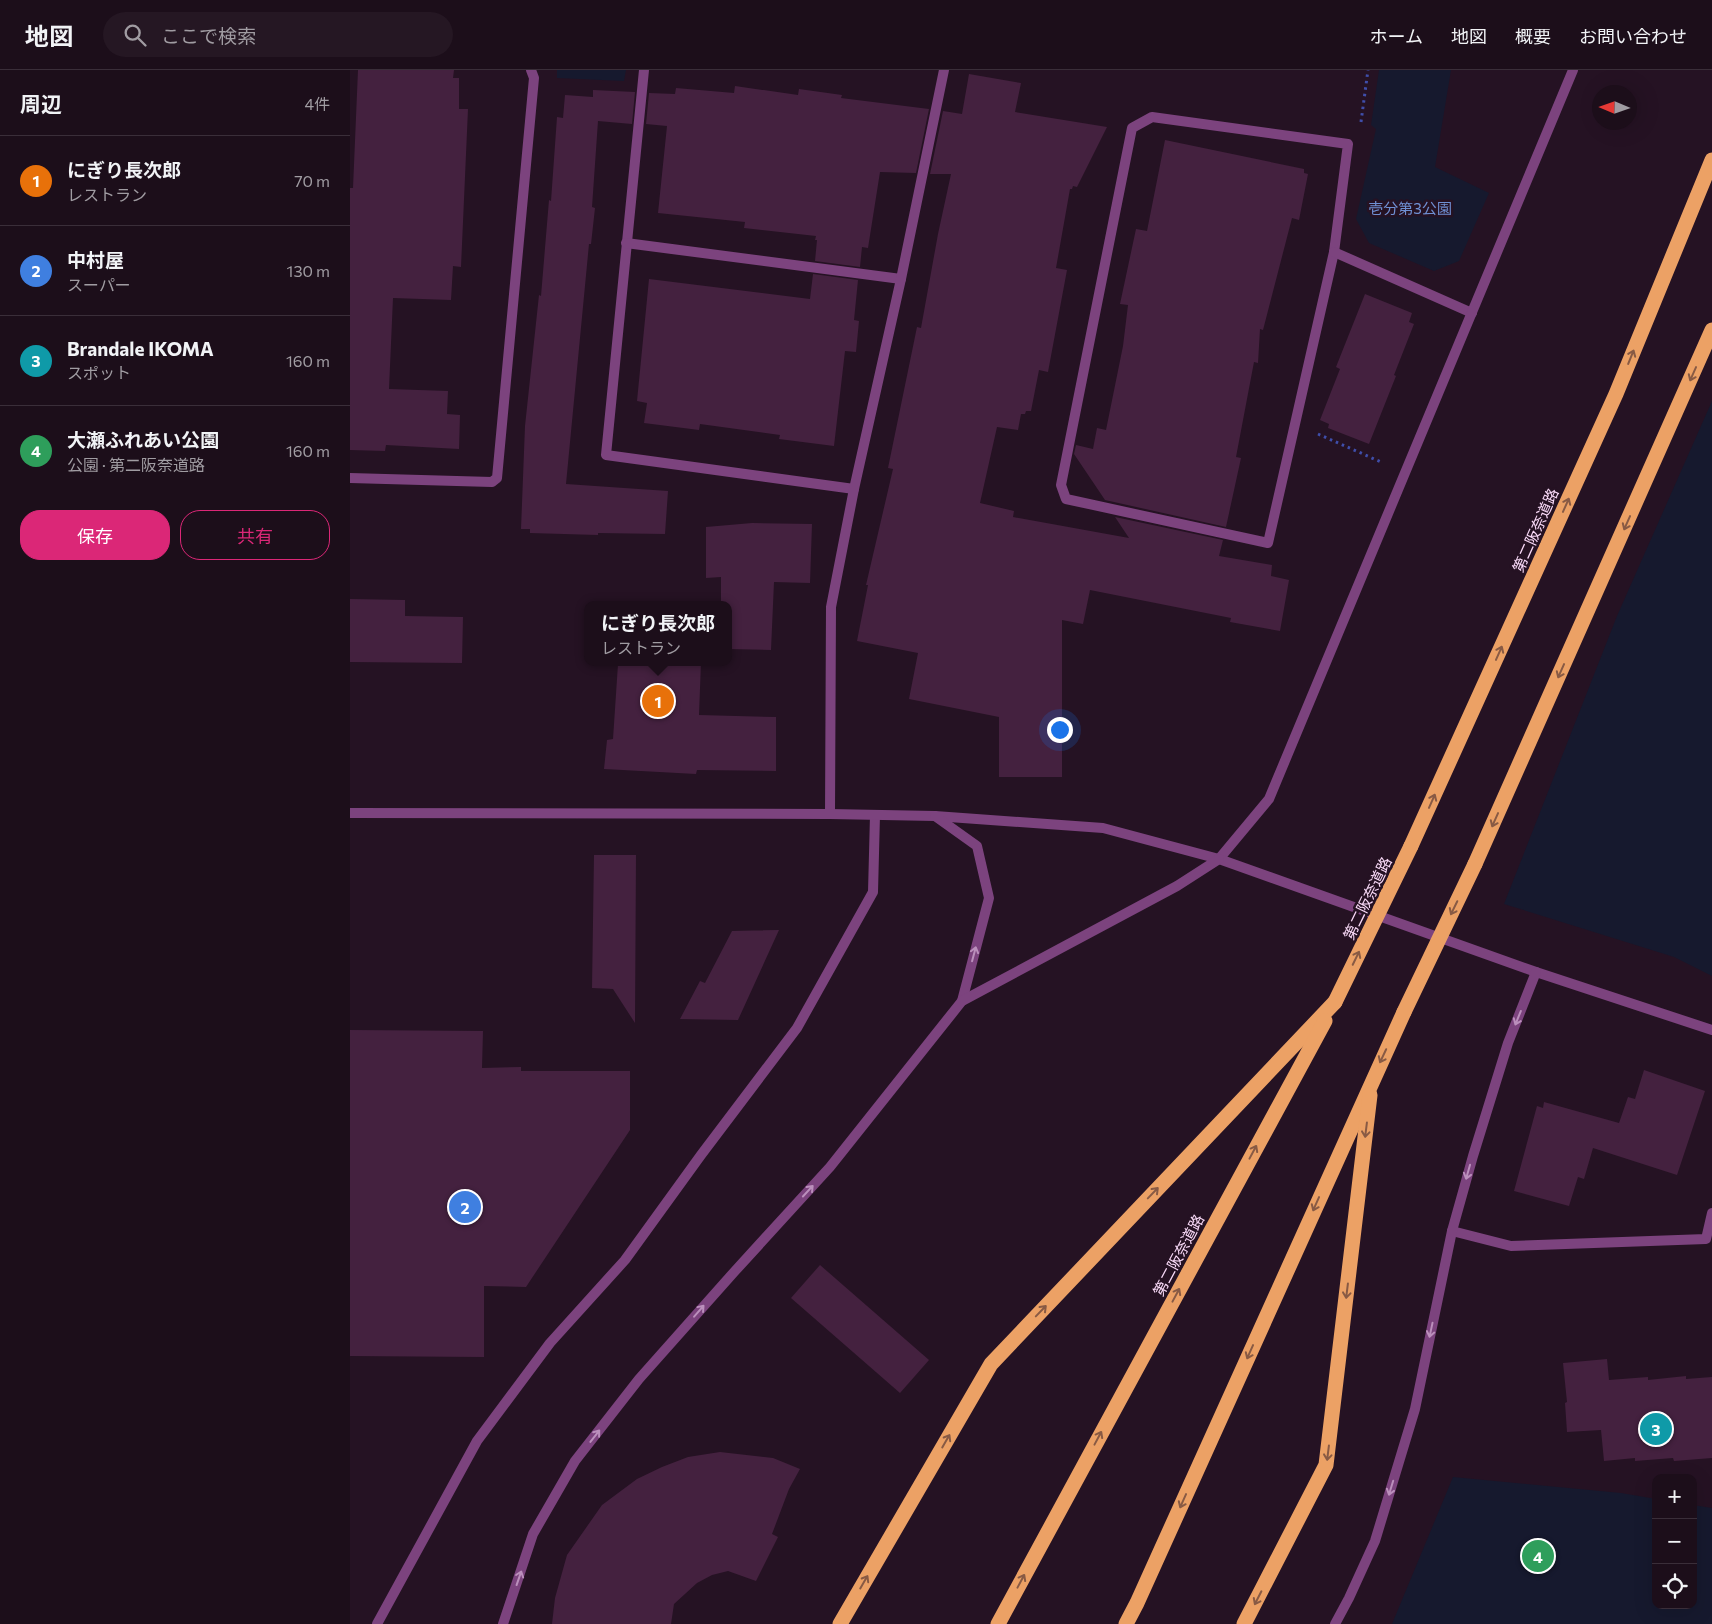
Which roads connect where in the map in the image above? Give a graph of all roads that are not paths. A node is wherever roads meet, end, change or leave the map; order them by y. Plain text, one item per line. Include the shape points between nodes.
1 (531, 70) edge
2 (644, 70) edge
3 (944, 70) edge
4 (1573, 70) edge
5 (1712, 160) edge
6 (626, 243) junction
7 (1334, 252) junction
8 (900, 279) junction
9 (1472, 313) junction
10 (1712, 330) edge
11 (350, 478) edge
12 (854, 490) junction
13 (350, 814) edge
14 (830, 814) junction
15 (875, 815) junction
16 (935, 816) junction
17 (1220, 859) junction
18 (1536, 972) junction
19 (962, 1001) junction
20 (1335, 1002) junction
21 (1712, 1030) edge
22 (1371, 1082) junction
23 (1712, 1213) edge
24 (1452, 1231) junction
25 (377, 1624) edge
26 (503, 1624) edge
27 (840, 1624) edge
28 (998, 1624) edge
29 (1126, 1624) edge
30 (1244, 1624) edge
31 (1335, 1624) edge

1 - 11 street via 534,78 497,478 492,482
2 - 6 street
3 - 8 street
4 - 9 street
20 -> 5 highway, 第二阪奈道路, bridge via 1412,846 1616,394
6 - 8 street
6 - 12 street via 606,455
7 - 7 street via 1348,144 1152,117 1132,128 1061,485 1066,499 1268,543
7 - 9 street
8 - 12 street
9 - 17 street via 1269,799
10 -> 22 highway, bridge via 1475,864
12 - 14 street via 831,607
13 - 14 street
14 - 15 street
15 - 16 street
15 - 25 street via 873,892 797,1028 625,1260 550,1343 477,1441
16 - 17 street via 1103,828
19 -> 16 street via 989,898 977,846
17 - 18 street
17 - 19 street via 1177,886
18 - 21 street
18 -> 24 street via 1508,1042
26 -> 19 street via 533,1534 575,1461 639,1379 830,1167
27 -> 20 highway via 991,1364
28 -> 20 highway, 第二阪奈道路
22 -> 29 highway
22 -> 30 highway via 1326,1466
23 - 24 street via 1706,1239 1510,1246
24 -> 31 street via 1415,1409 1375,1541

